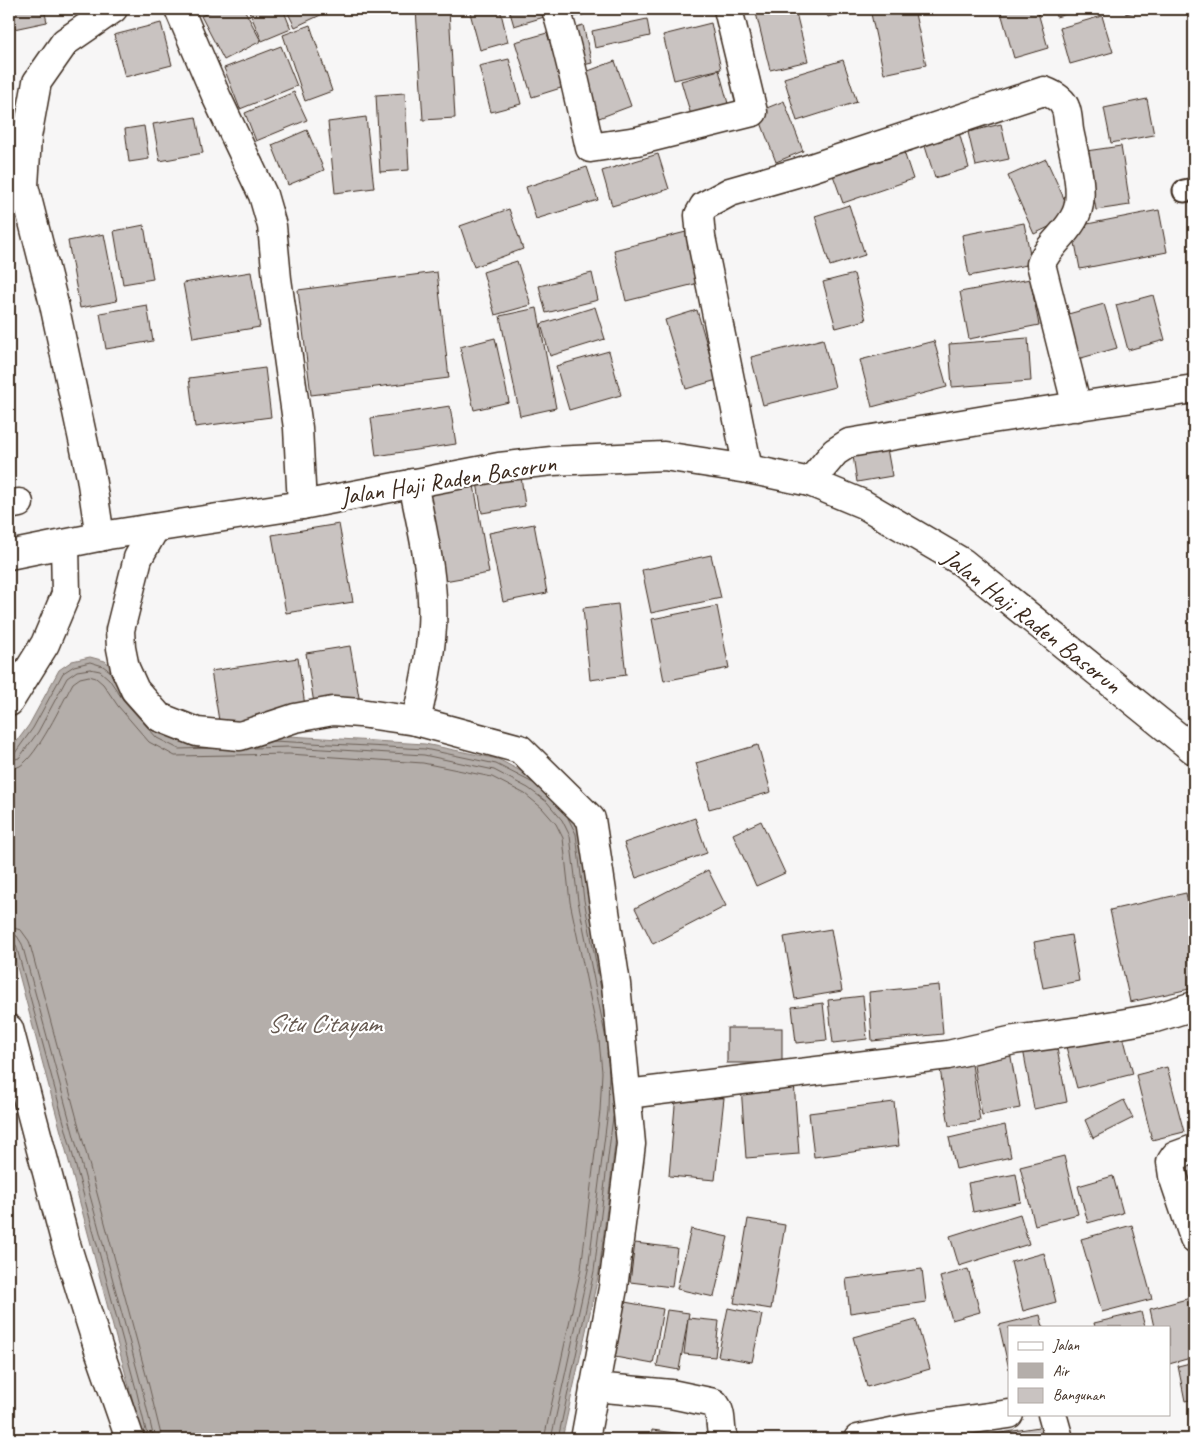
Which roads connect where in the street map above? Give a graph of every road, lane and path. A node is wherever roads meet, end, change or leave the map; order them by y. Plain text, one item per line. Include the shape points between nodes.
1 (113, 9) edge
2 (180, 9) edge
3 (556, 9) edge
4 (728, 9) edge
5 (1194, 389) edge
6 (1077, 408) junction
7 (748, 469) junction
8 (810, 482) junction
9 (413, 483) junction
10 (302, 505) junction
11 (150, 529) junction
12 (104, 536) junction
13 (65, 544) junction
14 (9, 555) edge
15 (9, 702) edge
16 (416, 722) junction
17 (1194, 750) edge
18 (1194, 1006) edge
19 (9, 1028) edge
20 (627, 1094) junction
21 (1194, 1149) edge
22 (1194, 1238) edge
23 (594, 1387) junction
24 (1008, 1414) edge
25 (1053, 1416) edge
26 (130, 1439) edge
27 (584, 1439) edge
28 (724, 1439) edge
29 (858, 1439) edge
30 (1059, 1439) edge

1 - 12 street via 65,42 37,82 26,137 24,186 58,323
2 - 10 street via 216,98 263,195 272,226 298,428
3 - 4 street via 568,45 590,148 753,112
5 - 6 street
6 - 7 street via 1041,264 1076,214 1079,183 1065,106 1055,95 1044,91 730,192 704,206 699,216 701,237
6 - 8 street via 849,443 835,452
7 - 8 street, Jalan Haji Raden Basorun
7 - 9 street, Jalan Haji Raden Basorun via 655,456 552,461
8 - 17 street, Jalan Haji Raden Basorun via 863,504 962,562
9 - 10 street, Jalan Haji Raden Basorun
9 - 16 street via 431,580 433,625
10 - 11 street, Jalan Haji Raden Basorun
11 - 12 street, Jalan Haji Raden Basorun
11 - 16 street via 138,558 120,630 125,668 134,690 159,717 197,732 240,736 296,718 333,711 360,712
12 - 13 street, Jalan Haji Raden Basorun
13 - 14 street, Jalan Haji Raden Basorun
13 - 15 street via 66,594 45,644
16 - 20 street via 520,750 591,819 616,984
18 - 20 street via 1154,1018 1014,1040 948,1055
19 - 26 street via 66,1244
20 - 23 street via 631,1144 613,1288
21 - 22 street via 1175,1156 1171,1162
23 - 27 street
23 - 28 street via 671,1394 714,1403 719,1410
24 - 29 street
25 - 30 street

